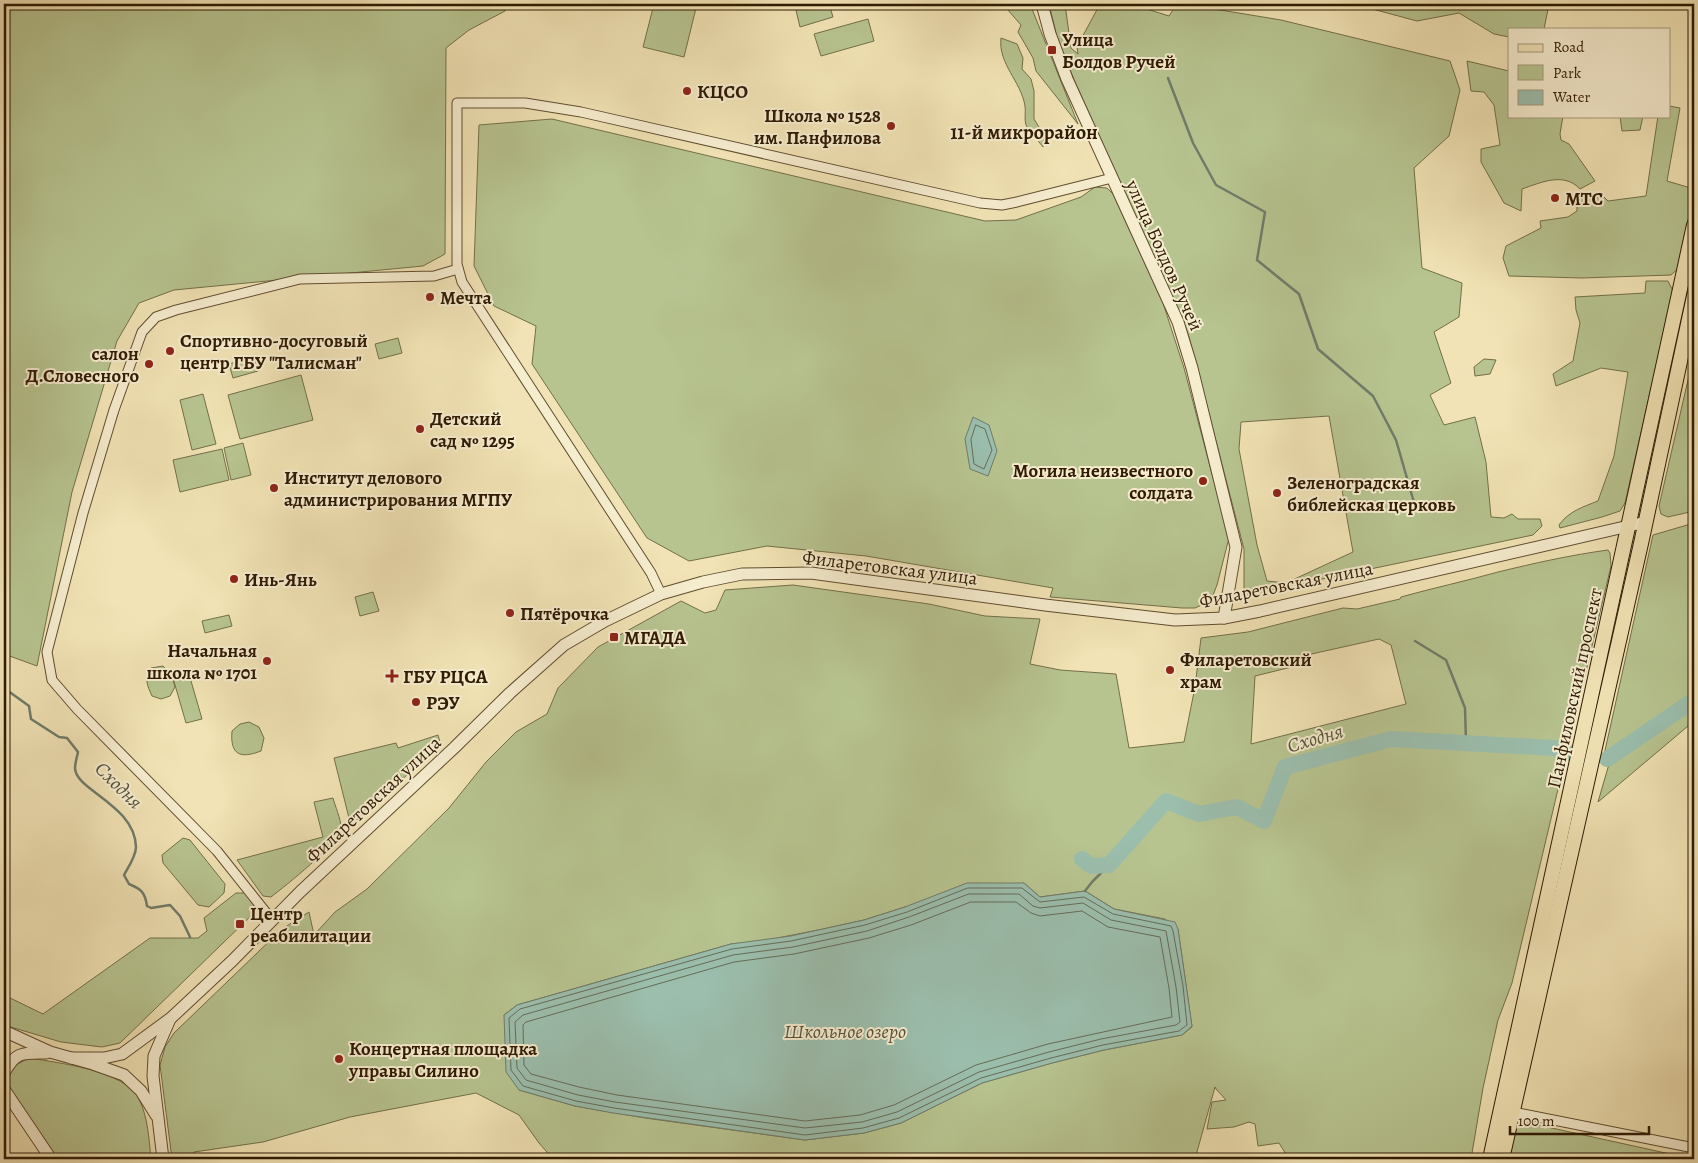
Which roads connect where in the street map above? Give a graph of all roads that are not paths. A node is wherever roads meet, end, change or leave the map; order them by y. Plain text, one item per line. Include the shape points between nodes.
1 (1042, 4) edge
2 (1112, 178) junction
3 (1694, 225) edge
4 (458, 269) junction
5 (1694, 296) edge
6 (1634, 501) junction
7 (1650, 502) junction
8 (1646, 522) junction
9 (1628, 525) junction
10 (1608, 530) junction
11 (1642, 539) junction
12 (1620, 563) junction
13 (661, 594) junction
14 (1224, 618) junction
15 (272, 920) junction
16 (170, 1018) junction
17 (4, 1031) edge
18 (50, 1052) junction
19 (71, 1058) junction
20 (4, 1073) edge
21 (4, 1089) edge
22 (1513, 1112) junction
23 (156, 1115) junction
24 (1694, 1147) edge
25 (51, 1159) edge
26 (163, 1159) edge
27 (1490, 1159) edge
28 (1502, 1159) edge

1 - 2 street, улица Болдов Ручей via 1058,56
2 - 4 street via 1002,205 980,203 582,112 525,102 457,103
2 - 14 street, улица Болдов Ручей via 1178,322 1209,435 1236,547
3 - 6 main road, Панфиловский проспект
4 - 13 street via 462,282 646,564
4 - 15 street via 434,276 300,279 156,318 142,332 82,513 48,652 52,680 217,851
5 - 7 main road, Панфиловский проспект
6 - 9 main road, Панфиловский проспект
6 - 10 street via 1625,521
7 - 8 main road, Панфиловский проспект
7 - 9 street via 1643,518
8 - 9 street, Филаретовская улица
8 - 11 main road, Панфиловский проспект
9 - 10 street, Филаретовская улица
9 - 11 main road via 1640,532
9 - 12 main road, Панфиловский проспект
10 - 12 street via 1619,537
10 - 14 street, Филаретовская улица
11 - 22 main road, Панфиловский проспект
12 - 27 main road, Панфиловский проспект
13 - 14 street, Филаретовская улица via 742,574 811,573 1175,620
13 - 15 street, Филаретовская улица via 612,616 564,645
15 - 16 street, Филаретовская улица
16 - 19 street, Филаретовская улица via 122,1054 104,1058
16 - 23 street, Филаретовская улица via 154,1056 152,1076
17 - 18 street
18 - 19 street
18 - 20 street via 24,1053 10,1060
19 - 23 street via 124,1076 141,1091
21 - 25 street
22 - 24 street
22 - 28 main road, Панфиловский проспект
23 - 26 street, Филаретовская улица

